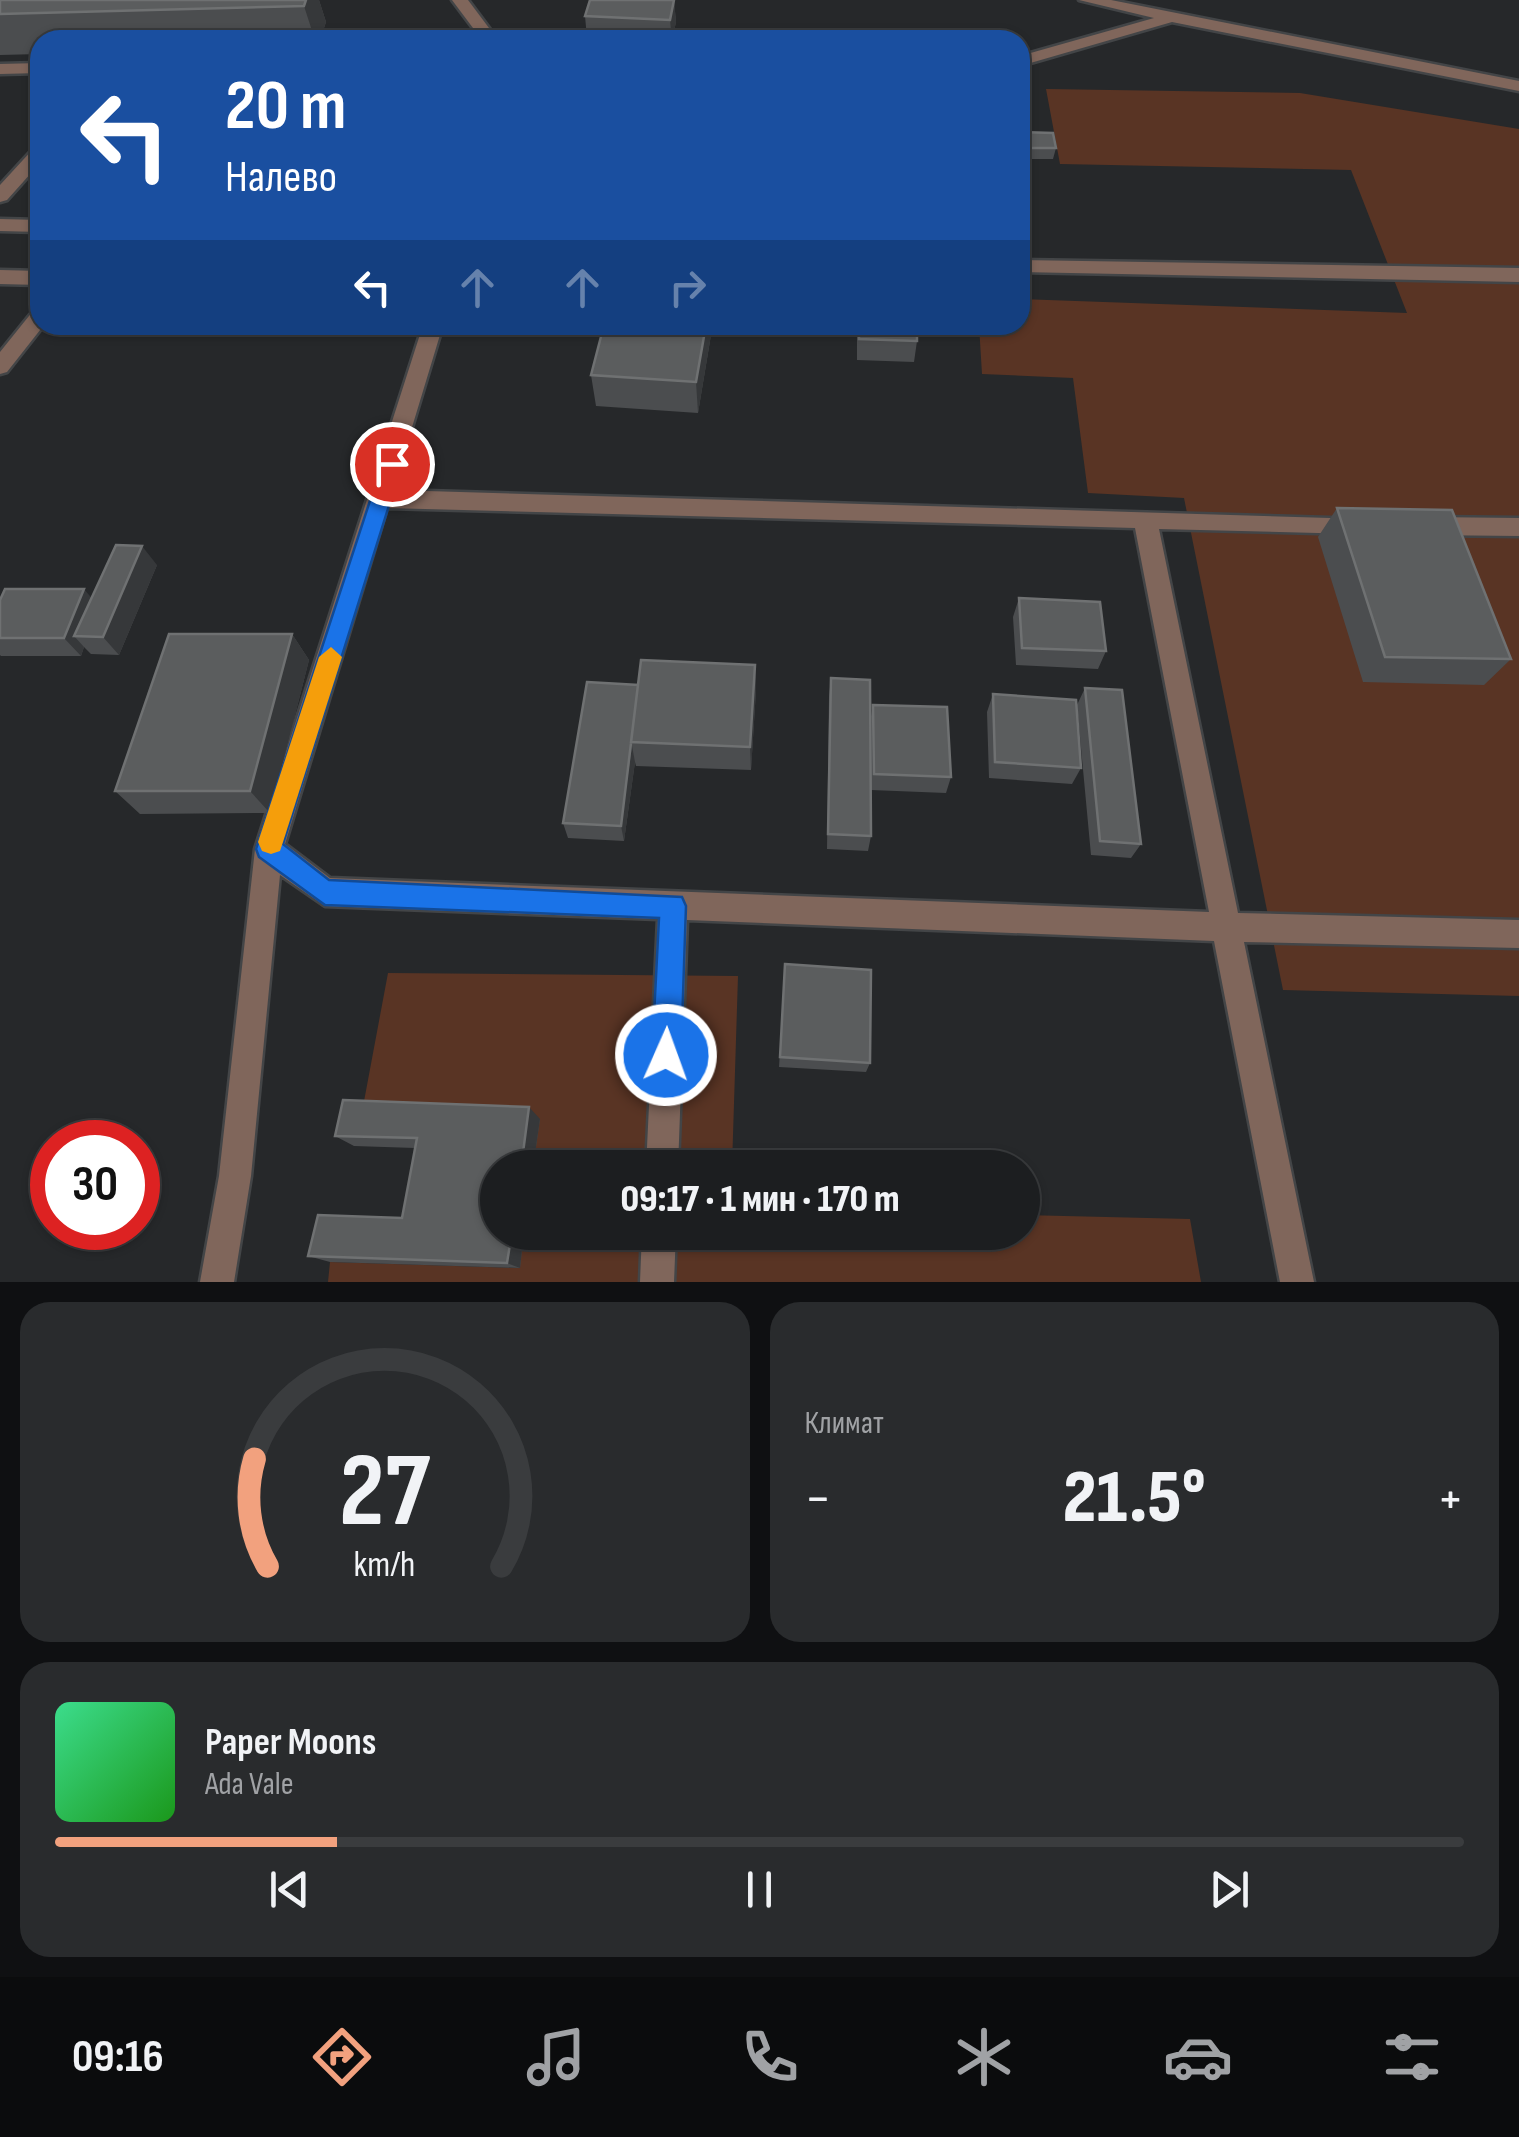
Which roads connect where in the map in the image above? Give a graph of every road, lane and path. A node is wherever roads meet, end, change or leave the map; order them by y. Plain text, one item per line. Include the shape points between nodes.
1 (460, 0) edge
2 (1087, 0) edge
3 (1179, 20) junction
4 (482, 30) edge
5 (1030, 59) edge
6 (30, 68) edge
7 (0, 69) edge
8 (1519, 86) edge
9 (30, 163) edge
10 (0, 196) edge
11 (0, 225) edge
12 (30, 226) edge
13 (1030, 266) edge
14 (1519, 275) edge
15 (0, 277) edge
16 (30, 278) edge
17 (30, 329) edge
18 (430, 335) edge
19 (5, 360) edge
20 (382, 499) junction
21 (1146, 522) junction
22 (1519, 527) edge
23 (268, 849) junction
24 (672, 906) junction
25 (1223, 928) junction
26 (1519, 934) edge
27 (663, 1150) edge
28 (658, 1250) edge
29 (217, 1282) edge
30 (657, 1282) edge
31 (1297, 1282) edge

1 - 4 street
2 - 3 street
3 - 5 street via 1139,24 1078,50
3 - 8 street
6 - 7 street
9 - 10 street
11 - 12 street
13 - 14 street
15 - 16 street
17 - 19 street
18 - 20 street
20 - 21 street
20 - 23 street
21 - 22 street
21 - 25 street
23 - 24 street via 325,892
23 - 29 street
24 - 25 street
24 - 27 street
25 - 26 street
25 - 31 street
28 - 30 street

